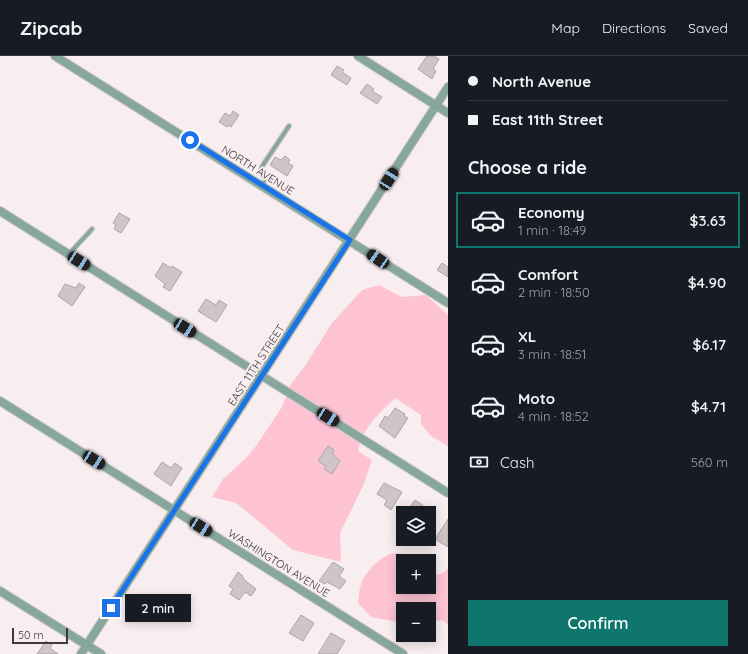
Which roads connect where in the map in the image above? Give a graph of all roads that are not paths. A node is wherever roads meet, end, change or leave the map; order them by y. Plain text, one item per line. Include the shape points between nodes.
1 (56, 56) edge
2 (358, 56) edge
3 (448, 87) edge
4 (436, 105) junction
5 (448, 113) edge
6 (290, 126) dead end
7 (262, 186) junction
8 (0, 212) edge
9 (92, 229) dead end
10 (350, 240) junction
11 (69, 255) junction
12 (448, 303) edge
13 (262, 376) junction
14 (0, 401) edge
15 (448, 493) edge
16 (174, 510) junction
17 (0, 591) edge
18 (87, 645) junction
19 (81, 654) edge
20 (101, 654) edge
21 (403, 654) edge

1 - 7 street, NORTH AVENUE
2 - 4 street
3 - 4 street, EAST 11TH STREET
4 - 5 street
4 - 10 street, EAST 11TH STREET
6 - 7 lane via 261,169 265,179
7 - 10 street, NORTH AVENUE
8 - 11 street
9 - 11 lane
10 - 12 street, NORTH AVENUE
10 - 13 street, EAST 11TH STREET
11 - 13 street
13 - 15 street
13 - 16 street, EAST 11TH STREET
14 - 16 street, WASHINGTON AVENUE
16 - 18 street, EAST 11TH STREET
16 - 21 street, WASHINGTON AVENUE
17 - 18 street
18 - 19 street, EAST 11TH STREET
18 - 20 street

